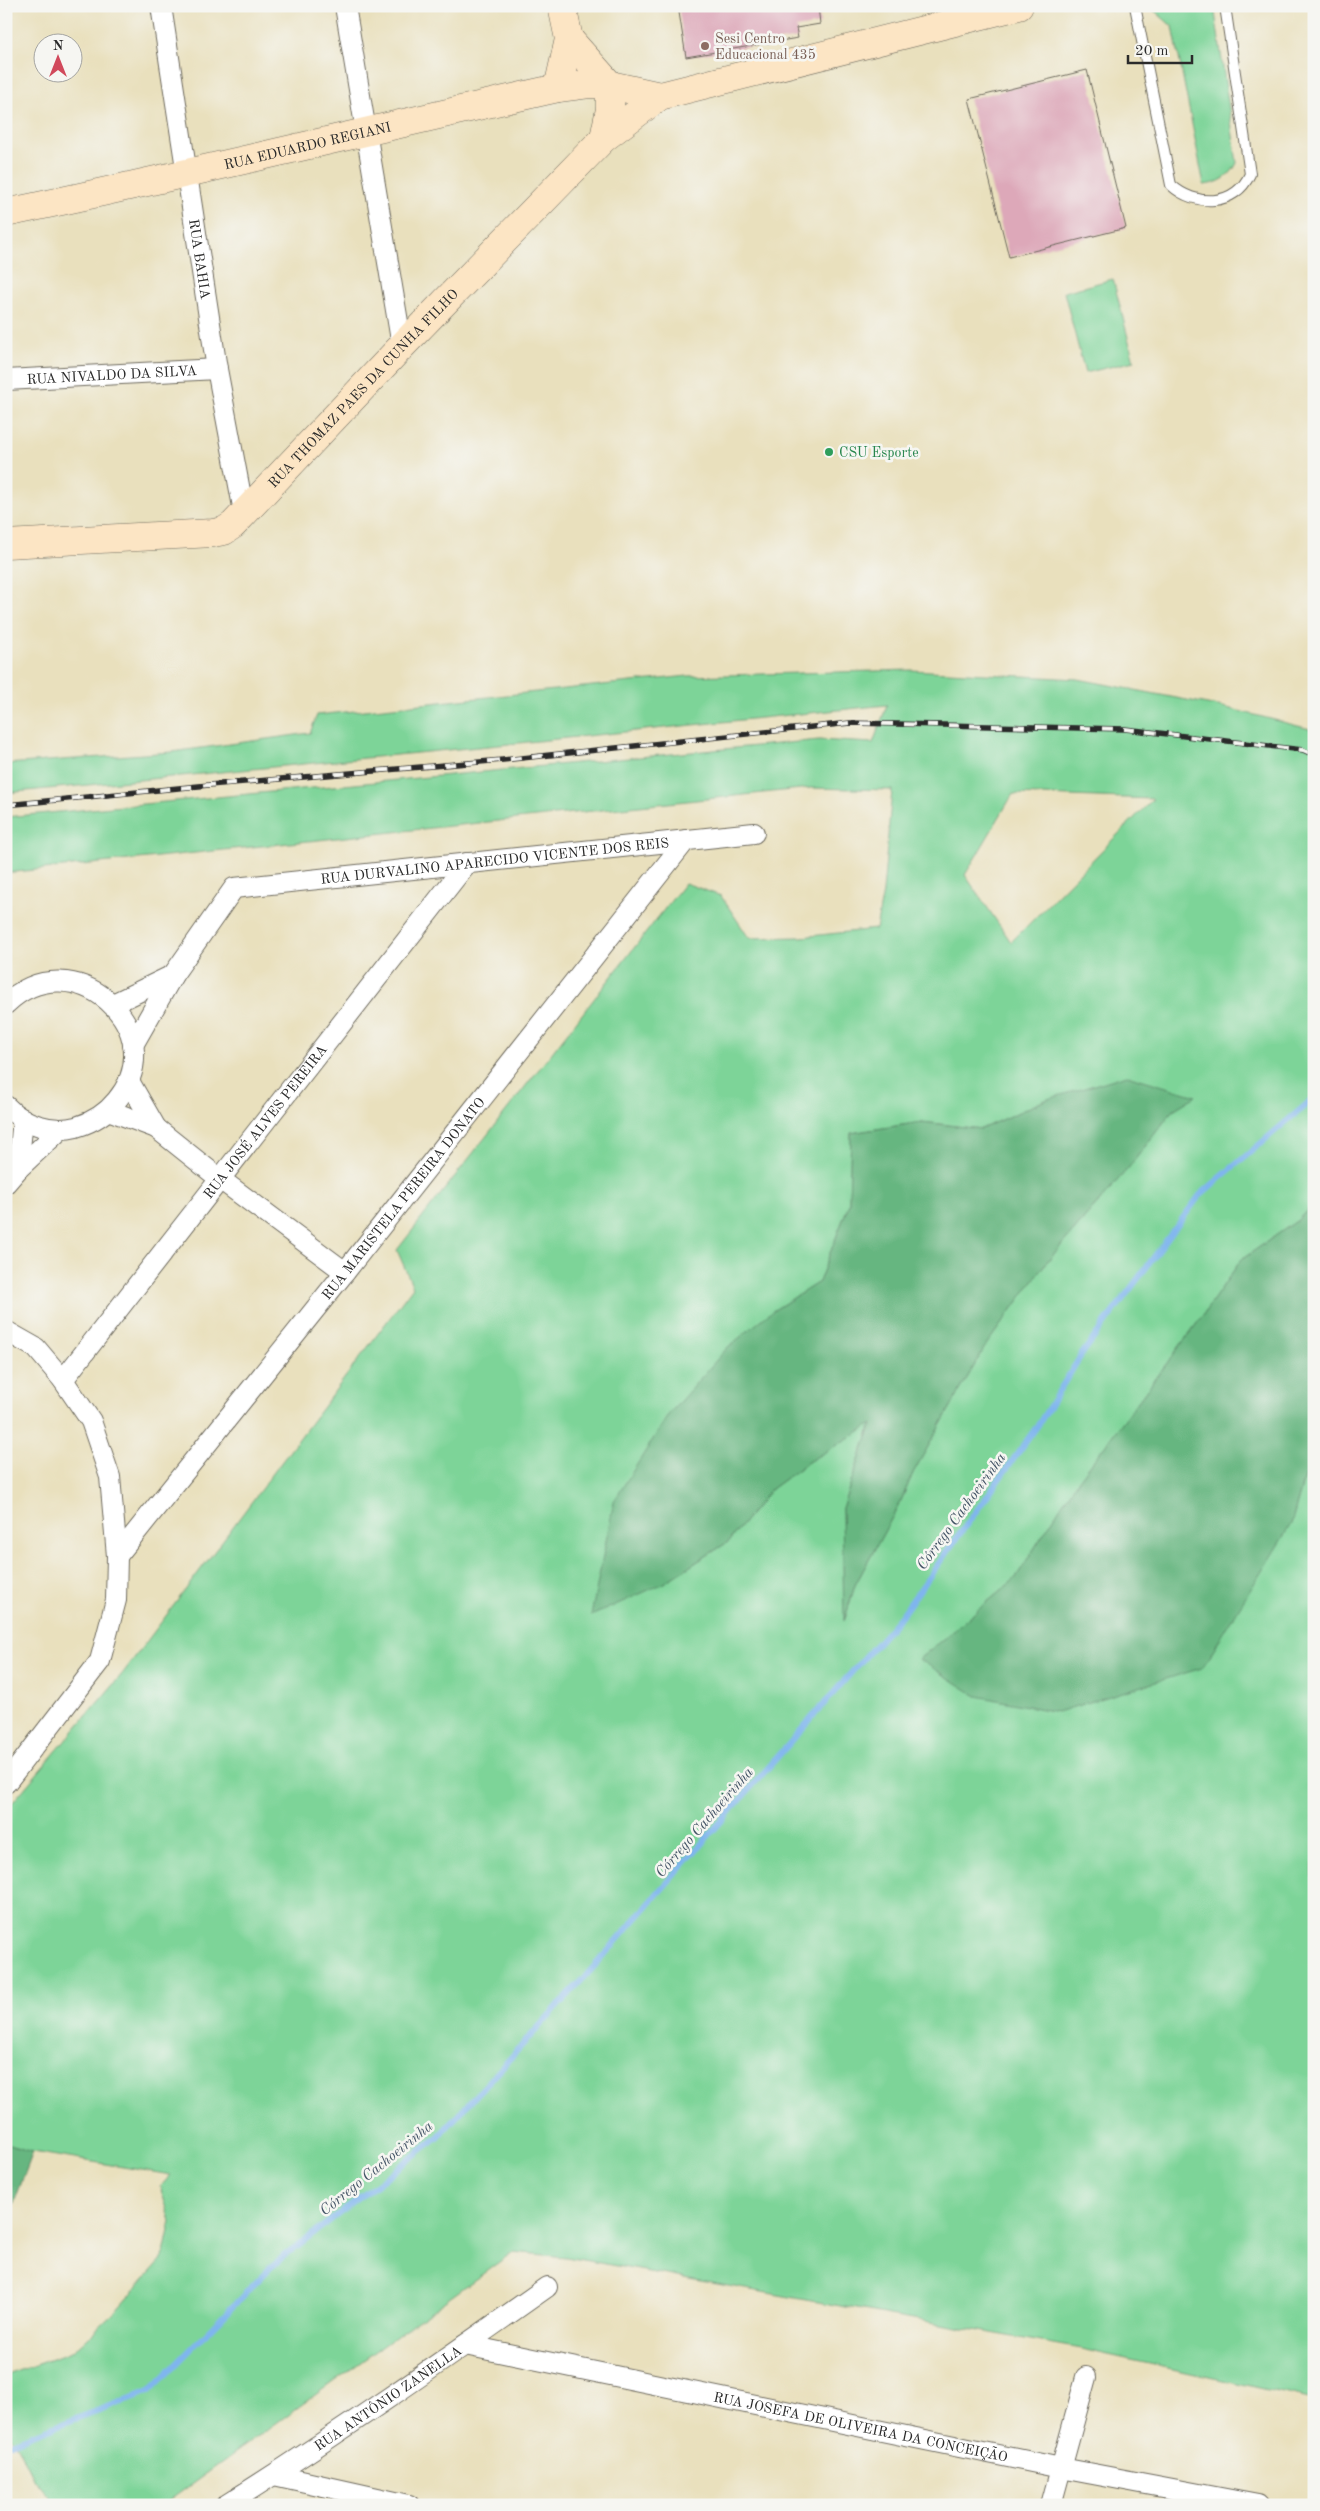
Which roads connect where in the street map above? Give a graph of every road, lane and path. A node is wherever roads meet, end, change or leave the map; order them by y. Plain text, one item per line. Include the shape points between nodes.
1 (161, 6) edge
2 (345, 6) edge
3 (562, 6) edge
4 (1019, 6) edge
5 (1134, 6) edge
6 (1225, 6) edge
7 (569, 39) junction
8 (610, 85) junction
9 (558, 88) junction
10 (660, 96) junction
11 (367, 130) junction
12 (604, 138) junction
13 (188, 175) junction
14 (6, 213) edge
15 (402, 346) junction
16 (217, 369) junction
17 (6, 380) edge
18 (244, 512) junction
19 (6, 544) edge
20 (754, 833) dead end
21 (686, 840) junction
22 (467, 863) junction
23 (173, 975) junction
24 (6, 1004) edge
25 (113, 1004) junction
26 (133, 1045) junction
27 (129, 1081) junction
28 (6, 1106) edge
29 (108, 1110) junction
30 (23, 1119) junction
31 (156, 1128) junction
32 (61, 1129) junction
33 (12, 1176) edge
34 (220, 1180) junction
35 (346, 1272) junction
36 (6, 1331) edge
37 (63, 1380) junction
38 (117, 1556) junction
39 (6, 1783) edge
40 (547, 2287) dead end
41 (465, 2345) junction
42 (1086, 2377) dead end
43 (1061, 2468) junction
44 (274, 2475) junction
45 (226, 2505) edge
46 (409, 2505) edge
47 (1051, 2505) edge
48 (1258, 2505) edge

1 - 13 street, RUA BAHIA
2 - 11 street
3 - 7 street
4 - 10 street, RUA THOMAZ PAES DA CUNHA FILHO
5 - 6 lane via 1171,185 1191,199 1216,201 1239,189 1250,174
7 - 8 street
7 - 9 street
8 - 9 street, RUA EDUARDO REGIANI
8 - 10 street, RUA THOMAZ PAES DA CUNHA FILHO
8 - 12 street via 610,109
9 - 11 street, RUA EDUARDO REGIANI
10 - 12 street, RUA THOMAZ PAES DA CUNHA FILHO
11 - 13 street, RUA EDUARDO REGIANI
11 - 15 street
12 - 15 street, RUA THOMAZ PAES DA CUNHA FILHO
13 - 14 street, RUA EDUARDO REGIANI
13 - 16 street, RUA BAHIA
15 - 18 street, RUA THOMAZ PAES DA CUNHA FILHO
16 - 17 street, RUA NIVALDO DA SILVA
16 - 18 street, RUA BAHIA
18 - 19 street, RUA THOMAZ PAES DA CUNHA FILHO via 229,528 213,533
20 - 21 street, RUA DURVALINO APARECIDO VICENTE DOS REIS
21 - 22 street, RUA DURVALINO APARECIDO VICENTE DOS REIS
21 - 35 street, RUA MARISTELA PEREIRA DONATO
22 - 23 street, RUA DURVALINO APARECIDO VICENTE DOS REIS via 234,888
22 - 34 street, RUA JOSÉ ALVES PEREIRA
23 - 25 street
23 - 26 street
24 - 25 street via 37,984 64,981 90,988
25 - 26 street via 126,1022
26 - 27 street
27 - 29 street
27 - 31 street
28 - 30 street
29 - 31 street
29 - 32 street via 86,1124
30 - 32 street via 47,1128
30 - 33 street
31 - 34 street
32 - 33 street
34 - 35 street
34 - 37 street, RUA JOSÉ ALVES PEREIRA
35 - 38 street, RUA MARISTELA PEREIRA DONATO
36 - 37 street via 36,1348
37 - 38 street via 91,1421 110,1477
38 - 39 street via 116,1600 100,1661
40 - 41 street, RUA ANTÔNIO ZANELLA
41 - 43 street, RUA JOSEFA DE OLIVEIRA DA CONCEIÇÃO
41 - 44 street, RUA ANTÔNIO ZANELLA
42 - 43 street
43 - 47 street
43 - 48 street, RUA JOSEFA DE OLIVEIRA DA CONCEIÇÃO
44 - 45 street, RUA ANTÔNIO ZANELLA
44 - 46 street

